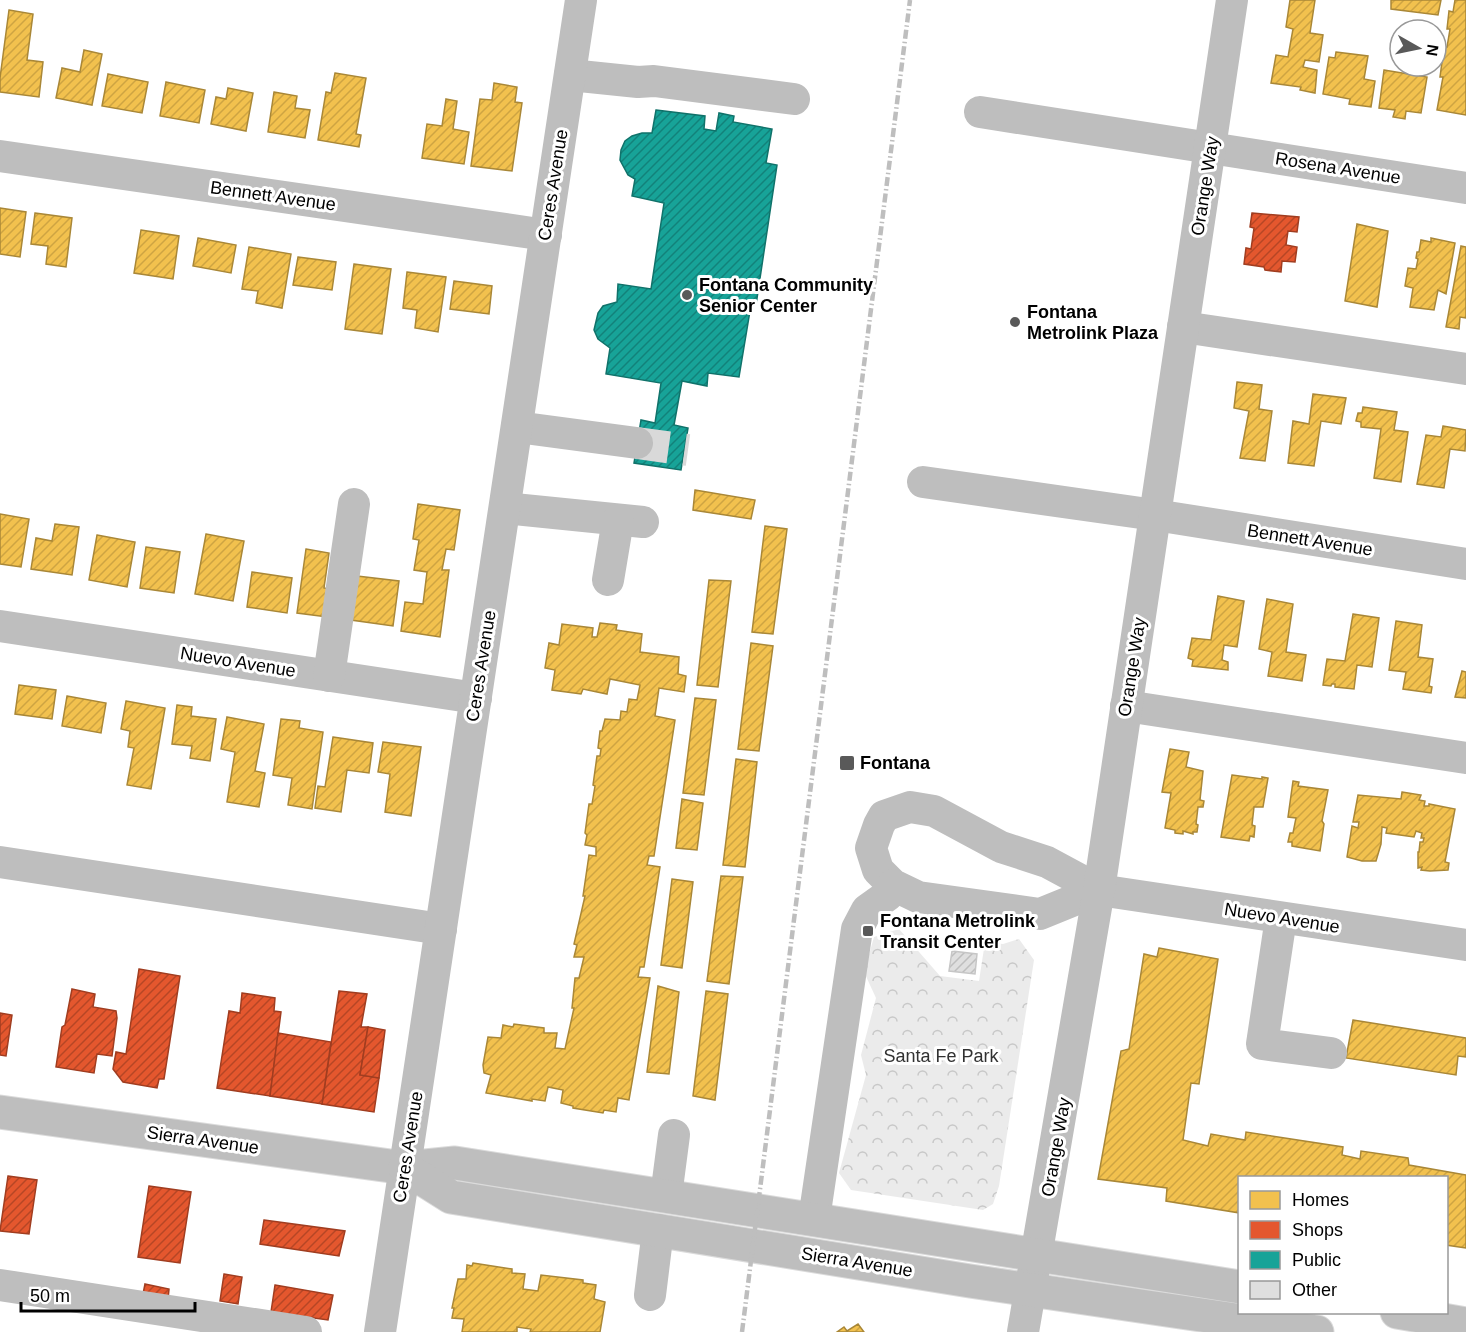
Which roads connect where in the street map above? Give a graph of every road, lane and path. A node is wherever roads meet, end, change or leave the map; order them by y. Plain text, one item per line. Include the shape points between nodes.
1 (581, 0) edge
2 (1232, 0) edge
3 (570, 75) junction
4 (794, 99) dead end
5 (980, 112) dead end
6 (1211, 148) junction
7 (0, 156) edge
8 (1466, 188) edge
9 (546, 235) junction
10 (1184, 327) junction
11 (1466, 369) edge
12 (517, 428) junction
13 (637, 442) tunnel mouth
14 (923, 482) dead end
15 (354, 504) dead end
16 (505, 508) junction
17 (1155, 515) junction
18 (1466, 564) edge
19 (608, 580) dead end
20 (0, 626) edge
21 (329, 676) junction
22 (476, 698) junction
23 (1126, 706) junction
24 (1466, 758) edge
25 (0, 862) edge
26 (893, 885) junction
27 (1099, 890) junction
28 (1281, 918) junction
29 (441, 929) junction
30 (1466, 945) edge
31 (1331, 1053) dead end
32 (0, 1112) edge
33 (674, 1136) dead end
34 (405, 1168) junction
35 (666, 1196) junction
36 (814, 1219) junction
37 (658, 1230) junction
38 (1037, 1255) junction
39 (0, 1285) edge
40 (1238, 1287) edge
41 (1031, 1288) junction
42 (650, 1295) dead end
43 (1408, 1314) edge
44 (1466, 1324) edge
45 (306, 1332) edge
46 (380, 1332) edge
47 (1023, 1332) edge
48 (1317, 1332) edge

1 - 3 street, Ceres Avenue
2 - 6 street, Orange Way
3 - 4 street
3 - 9 street, Ceres Avenue
5 - 6 street, Rosena Avenue
6 - 8 street, Rosena Avenue
6 - 10 street, Orange Way
7 - 9 street, Bennett Avenue
9 - 12 street, Ceres Avenue
10 - 11 street
10 - 17 street, Orange Way
12 - 13 street
12 - 16 street, Ceres Avenue
14 - 17 street, Bennett Avenue
15 - 21 street
16 - 19 street via 630,521
16 - 22 street, Ceres Avenue
17 - 18 street, Bennett Avenue
17 - 23 street, Orange Way
20 - 21 street, Nuevo Avenue
21 - 22 street, Nuevo Avenue
22 - 29 street, Ceres Avenue
23 - 24 street
23 - 27 street, Orange Way
25 - 29 street
26 - 27 street via 918,897 1040,914
26 - 27 street via 878,870 871,849 884,816 910,807 934,811 1001,847 1047,862
26 - 36 street via 888,895 867,910 857,929
27 - 28 street, Nuevo Avenue
27 - 38 street, Orange Way
28 - 30 street, Nuevo Avenue
28 - 31 street via 1262,1044
29 - 34 street, Ceres Avenue
32 - 34 main road, Sierra Avenue
33 - 35 street
34 - 35 main road, Sierra Avenue via 455,1163
34 - 37 main road, Sierra Avenue via 451,1197
34 - 46 street, Ceres Avenue
35 - 36 main road, Sierra Avenue
36 - 38 main road, Sierra Avenue
37 - 41 main road, Sierra Avenue
37 - 42 street
38 - 40 main road, Sierra Avenue
38 - 41 street, Orange Way
39 - 45 street
41 - 47 street, Orange Way
41 - 48 main road, Sierra Avenue
43 - 44 main road

